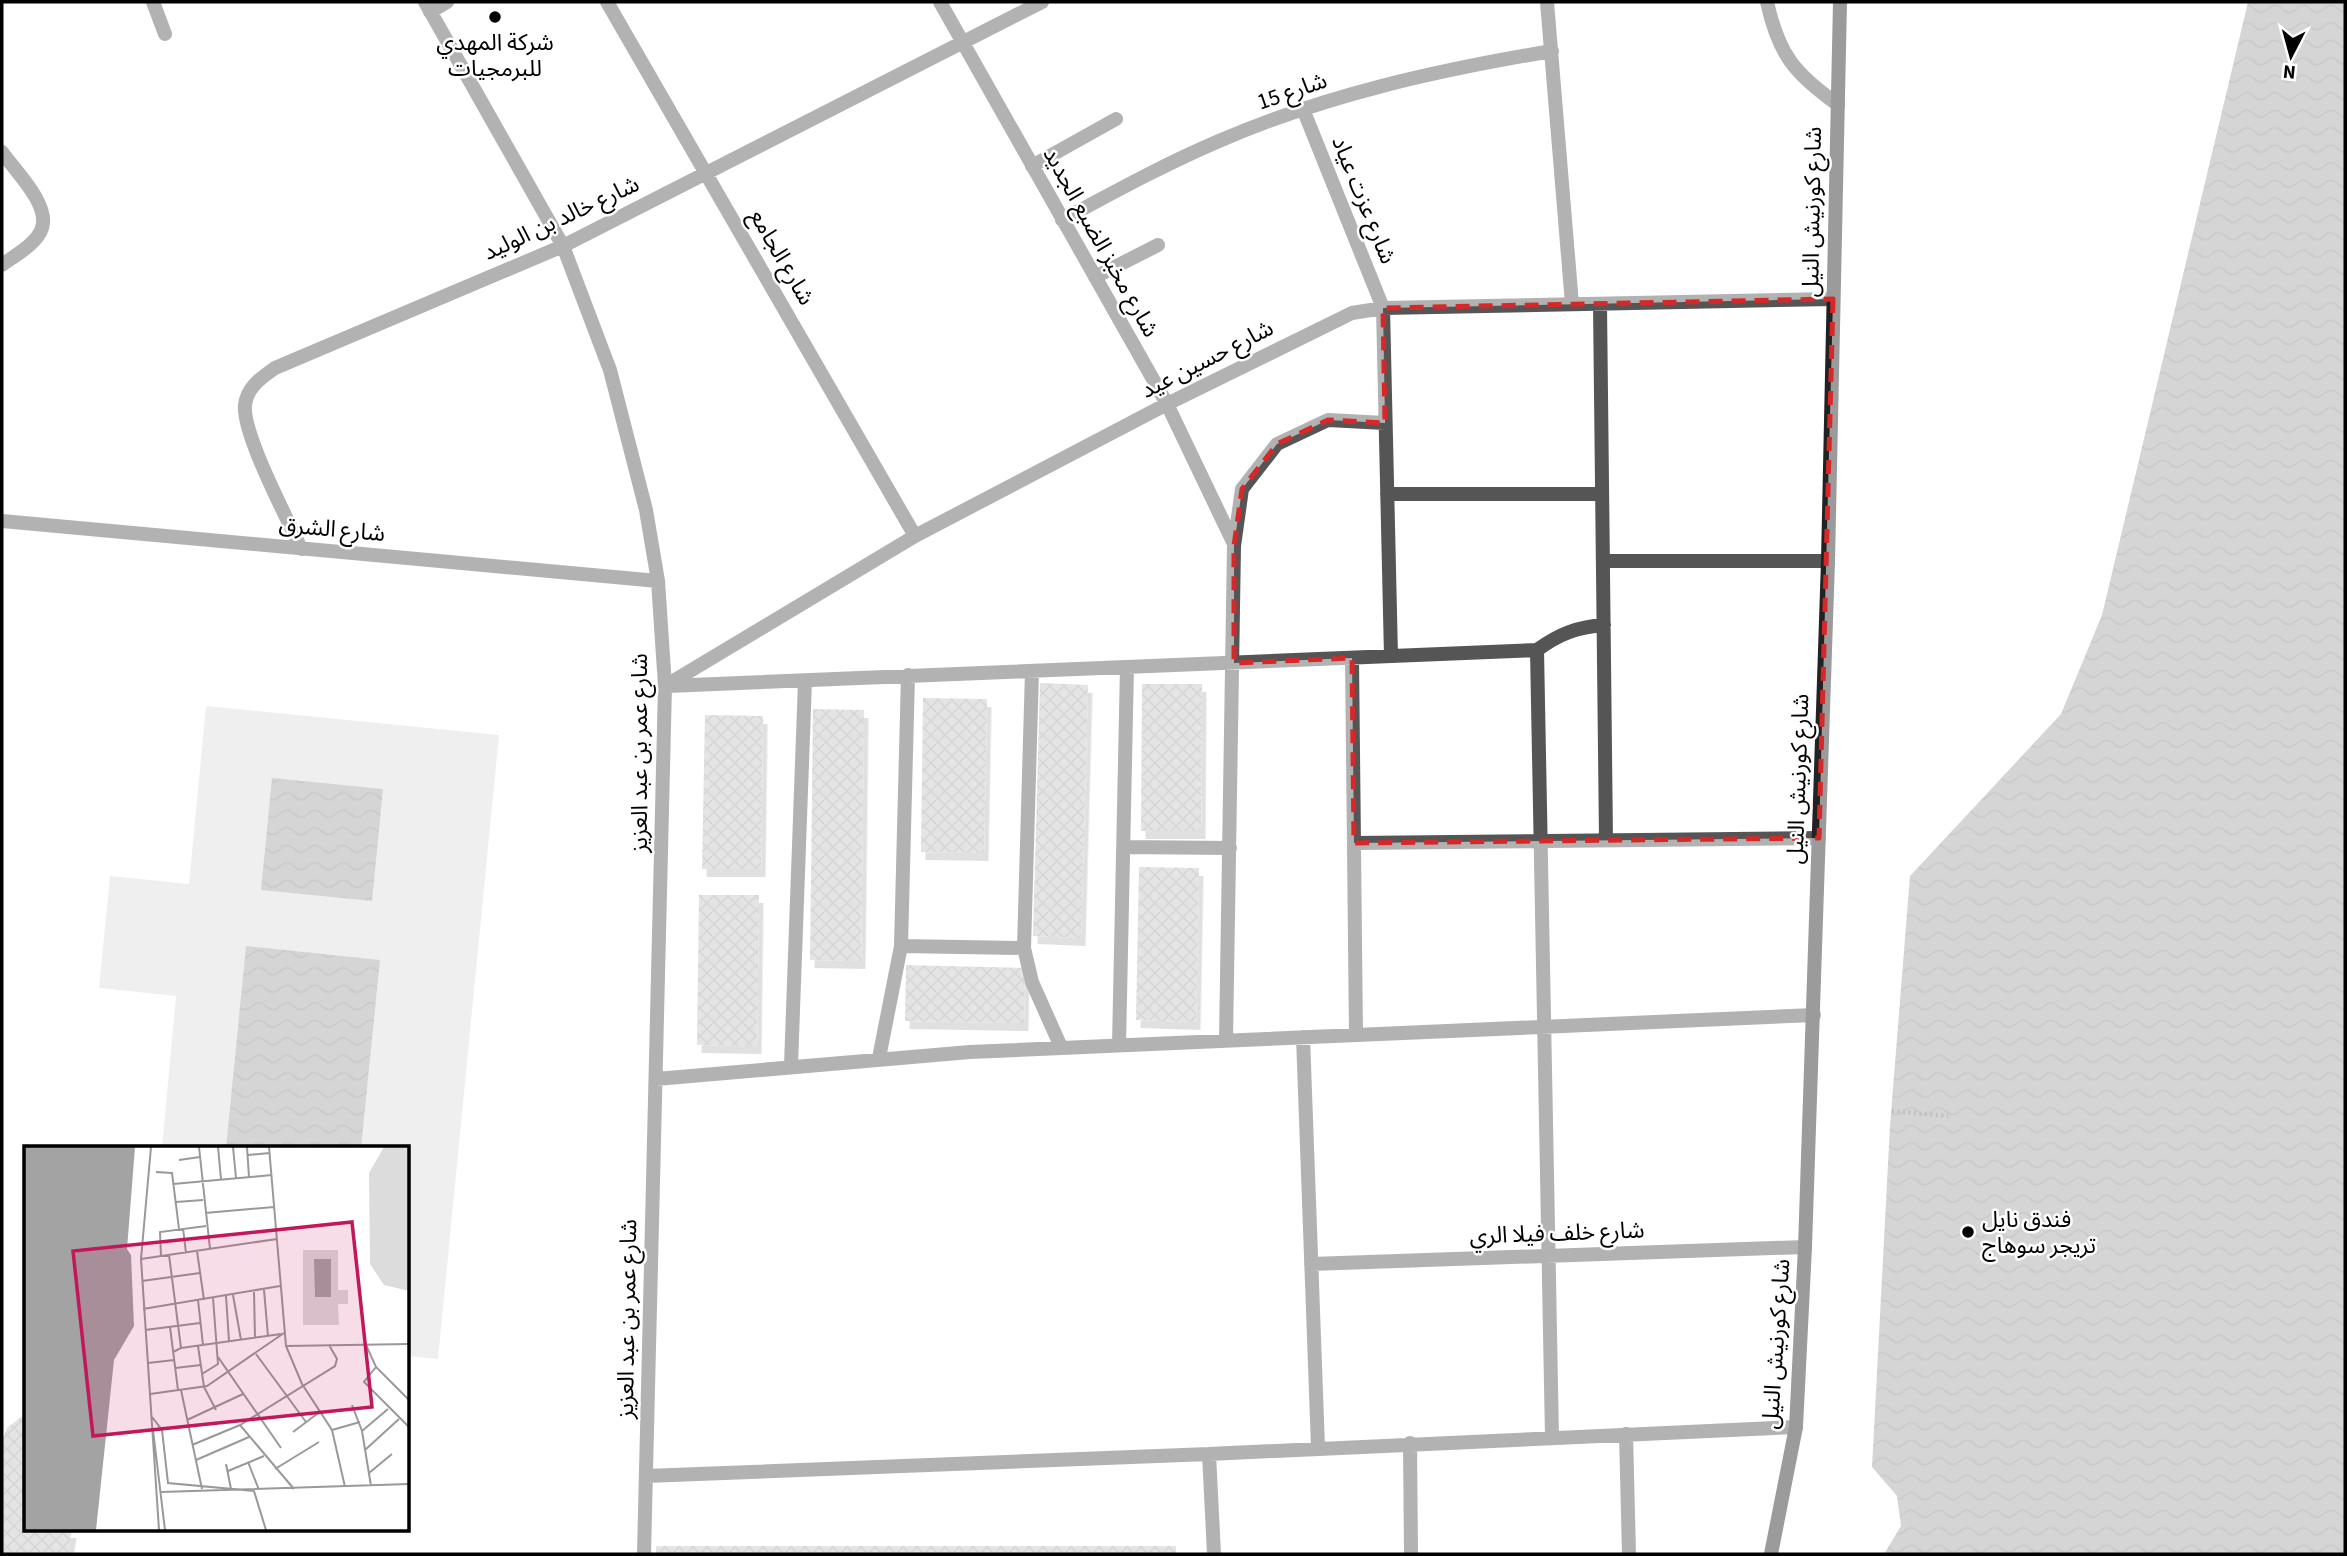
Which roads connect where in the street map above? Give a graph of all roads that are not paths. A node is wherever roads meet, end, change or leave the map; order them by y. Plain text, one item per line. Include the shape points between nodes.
1 (153, 2) edge
2 (447, 2) edge
3 (607, 2) edge
4 (940, 2) edge
5 (1042, 2) edge
6 (1547, 2) edge
7 (1767, 2) edge
8 (1840, 2) edge
9 (428, 7) edge
10 (165, 34) dead end
11 (962, 42) junction
12 (1552, 51) junction
13 (1838, 105) junction
14 (1303, 109) junction
15 (1116, 119) dead end
16 (2, 152) edge
17 (1032, 166) junction
18 (707, 172) junction
19 (1062, 220) junction
20 (1158, 245) dead end
21 (563, 246) junction
22 (2, 265) edge
23 (1095, 277) junction
24 (1833, 299) junction
25 (1572, 304) junction
26 (1600, 304) junction
27 (1383, 308) junction
28 (1167, 404) junction
29 (1385, 423) junction
30 (1387, 494) junction
31 (1602, 494) junction
32 (2, 522) edge
33 (915, 536) junction
34 (1234, 546) junction
35 (301, 549) junction
36 (1602, 561) junction
37 (1828, 561) junction
38 (658, 581) junction
39 (1604, 625) junction
40 (1537, 650) junction
41 (1391, 656) junction
42 (1352, 658) junction
43 (1234, 663) junction
44 (1127, 667) junction
45 (1031, 671) junction
46 (908, 675) junction
47 (805, 681) junction
48 (665, 686) junction
49 (1819, 838) junction
50 (1606, 840) junction
51 (1541, 841) junction
52 (1354, 843) junction
53 (1123, 847) junction
54 (1230, 848) junction
55 (901, 946) junction
56 (1024, 948) junction
57 (1814, 1015) junction
58 (1545, 1027) junction
59 (1356, 1035) junction
60 (1304, 1037) junction
61 (1226, 1040) junction
62 (1119, 1045) junction
63 (1061, 1047) junction
64 (878, 1058) junction
65 (791, 1065) junction
66 (656, 1079) junction
67 (1805, 1247) junction
68 (1549, 1256) junction
69 (1311, 1264) junction
70 (1796, 1427) junction
71 (1626, 1434) junction
72 (1552, 1437) junction
73 (1410, 1443) junction
74 (1318, 1447) junction
75 (1209, 1454) junction
76 (646, 1476) junction
77 (644, 1554) edge
78 (1214, 1554) edge
79 (1411, 1554) edge
80 (1629, 1554) edge
81 (1771, 1554) edge

1 - 10 street
2 - 9 street
3 - 18 street, شارع الجامع
4 - 11 street, شارع مخبز الضبع الجديد
5 - 11 street, شارع خالد بن الوليد
6 - 12 street
7 - 13 street via 1775,38 1801,76
8 - 13 main road, شارع كورنيش النيل
9 - 21 street, شارع عمر بن عبد العزيز
11 - 17 street, شارع مخبز الضبع الجديد
11 - 18 street, شارع خالد بن الوليد
12 - 14 street, شارع 15 via 1420,76
12 - 25 street
13 - 24 main road, شارع كورنيش النيل
14 - 19 street, شارع 15 via 1209,145
14 - 27 street, شارع عزت عياد
15 - 17 street
16 - 22 street via 43,212 42,228 34,240
17 - 19 street, شارع مخبز الضبع الجديد
18 - 21 street, شارع خالد بن الوليد
18 - 33 street, شارع الجامع
19 - 23 street, شارع مخبز الضبع الجديد
20 - 23 street
21 - 35 street, شارع خالد بن الوليد via 275,368 254,382 245,405 248,430
21 - 38 street, شارع عمر بن عبد العزيز via 631,439
23 - 28 street, شارع مخبز الضبع الجديد
24 - 26 street, شارع حسين عيد
24 - 37 main road, شارع كورنيش النيل
25 - 26 street, شارع حسين عيد
25 - 27 street, شارع حسين عيد
26 - 31 street
27 - 28 street, شارع حسين عيد via 1352,313
27 - 29 street
28 - 33 street, شارع حسين عيد
28 - 34 street, شارع مخبز الضبع الجديد
29 - 30 street
29 - 34 street via 1328,420 1277,444 1242,489
30 - 31 street
30 - 41 street
31 - 36 street
32 - 35 street, شارع الشرق
33 - 48 street, شارع حسين عيد
34 - 43 street
35 - 38 street, شارع الشرق
36 - 37 street
36 - 39 street
37 - 49 main road, شارع كورنيش النيل
38 - 48 street, شارع عمر بن عبد العزيز
39 - 40 street via 1580,626
39 - 50 street
40 - 41 street
40 - 51 street
41 - 42 street
42 - 43 street
42 - 52 street
43 - 44 street
43 - 54 street
44 - 45 street
44 - 53 street
45 - 46 street
45 - 56 street
46 - 47 street
46 - 55 street
47 - 48 street
47 - 65 street
48 - 66 street, شارع عمر بن عبد العزيز
49 - 50 street
49 - 57 main road, شارع كورنيش النيل
50 - 51 street
51 - 52 street
51 - 58 street
52 - 59 street
53 - 54 street
53 - 62 street
54 - 61 street
55 - 56 street
55 - 64 street
56 - 63 street via 1032,982
57 - 58 street
57 - 67 main road, شارع كورنيش النيل
58 - 59 street
58 - 68 street
59 - 60 street
60 - 61 street
60 - 69 street
61 - 62 street
62 - 63 street
63 - 64 street
64 - 65 street
65 - 66 street
66 - 76 street, شارع عمر بن عبد العزيز
67 - 68 street, شارع خلف فيلا الري
67 - 70 main road, شارع كورنيش النيل
68 - 69 street, شارع خلف فيلا الري
68 - 72 street
69 - 74 street
70 - 71 street
70 - 81 main road, شارع كورنيش النيل
71 - 72 street
71 - 80 street
72 - 73 street
73 - 74 street
73 - 79 street
74 - 75 street
75 - 76 street
75 - 78 street
76 - 77 street, شارع عمر بن عبد العزيز

